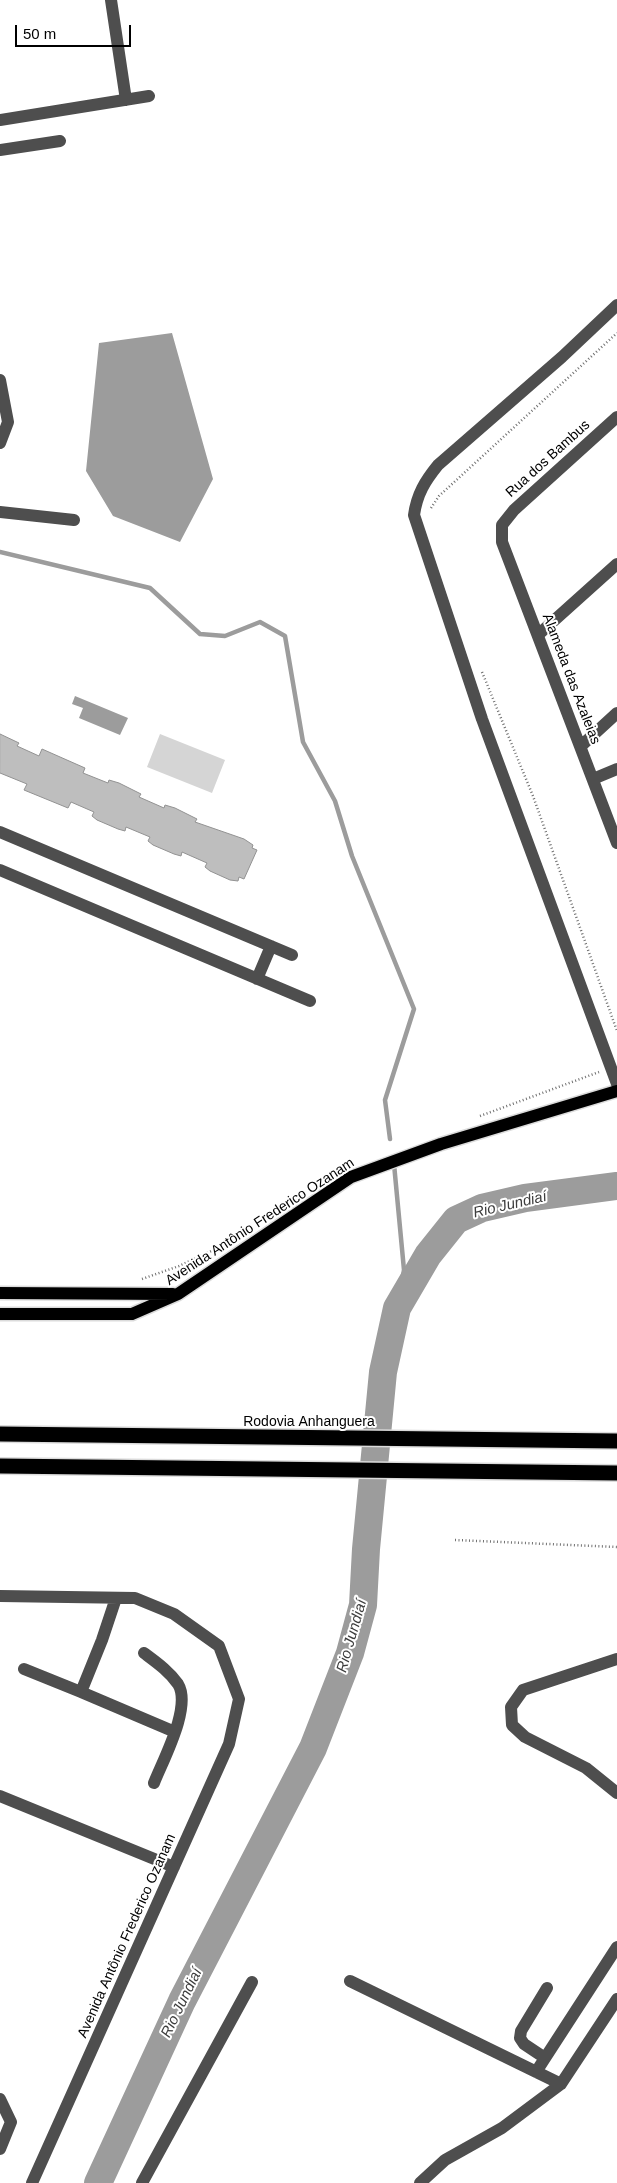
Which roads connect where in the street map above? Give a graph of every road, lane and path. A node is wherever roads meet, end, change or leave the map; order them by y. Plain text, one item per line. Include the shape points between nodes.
1 (110, 0) edge
2 (149, 96) dead end
3 (126, 100) junction
4 (0, 120) edge
5 (60, 141) dead end
6 (0, 150) edge
7 (617, 305) edge
8 (617, 333) edge
9 (0, 380) edge
10 (617, 417) edge
11 (0, 443) edge
12 (0, 512) edge
13 (427, 514) dead end
14 (74, 520) dead end
15 (502, 525) joint
16 (617, 564) edge
17 (539, 634) junction
18 (481, 669) dead end
19 (617, 713) edge
20 (581, 746) junction
21 (617, 769) edge
22 (593, 779) junction
23 (0, 832) edge
24 (617, 843) edge
25 (0, 870) edge
26 (271, 946) junction
27 (292, 955) dead end
28 (257, 979) junction
29 (310, 1001) dead end
30 (617, 1032) edge
31 (617, 1084) edge
32 (617, 1091) edge
33 (0, 1293) edge
34 (30, 1293) junction
35 (178, 1294) junction
36 (0, 1314) edge
37 (23, 1314) junction
38 (0, 1434) edge
39 (617, 1441) edge
40 (0, 1466) edge
41 (617, 1473) edge
42 (455, 1540) dead end
43 (617, 1547) edge
44 (0, 1596) edge
45 (116, 1598) junction
46 (144, 1653) dead end
47 (617, 1659) edge
48 (24, 1669) dead end
49 (80, 1692) junction
50 (175, 1732) junction
51 (154, 1783) dead end
52 (617, 1793) edge
53 (0, 1796) edge
54 (174, 1868) junction
55 (617, 1947) edge
56 (350, 1981) dead end
57 (252, 1982) dead end
58 (548, 1988) dead end
59 (617, 2000) edge
60 (545, 2058) junction
61 (536, 2072) junction
62 (561, 2084) junction
63 (0, 2099) edge
64 (0, 2149) edge
65 (32, 2183) edge
66 (142, 2183) edge
67 (420, 2183) edge

1 - 3 street
2 - 3 street
3 - 4 street
5 - 6 street
7 - 31 street via 438,465 416,498 414,515 482,719
8 - 13 path via 439,496
9 - 11 street via 8,422
10 - 15 street, Rua dos Bambus via 514,510
12 - 14 street
15 - 17 street, Alameda das Azaleias via 502,542
16 - 17 street
17 - 20 street, Alameda das Azaleias
18 - 30 path via 533,796
19 - 20 street
20 - 22 street, Alameda das Azaleias
21 - 22 street
22 - 24 street, Alameda das Azaleias
23 - 26 street
25 - 28 street
26 - 27 street
26 - 28 street
28 - 29 street
32 - 35 main road, Avenida Antônio Frederico Ozanam via 405,1156 351,1177
33 - 34 main road
34 - 35 main road
34 - 37 main road via 31,1308
35 - 37 main road, Avenida Antônio Frederico Ozanam via 132,1314
36 - 37 main road, Avenida Antônio Frederico Ozanam
38 - 39 highway, Rodovia Anhanguera
40 - 41 highway
42 - 43 path
44 - 45 street
45 - 49 street
45 - 54 street, Avenida Antônio Frederico Ozanam via 136,1598 174,1614 219,1646 239,1699 229,1744
46 - 50 street via 165,1669 182,1694
47 - 52 street via 523,1690 511,1707 512,1725 525,1737 586,1768
48 - 49 street
49 - 50 street
50 - 51 street
53 - 54 street
54 - 65 street, Avenida Antônio Frederico Ozanam
55 - 60 street
56 - 61 street
57 - 66 street
58 - 60 street via 521,2031 520,2038
59 - 62 street
60 - 61 street
61 - 62 street
62 - 67 street via 502,2128 446,2160
63 - 64 street via 11,2122

